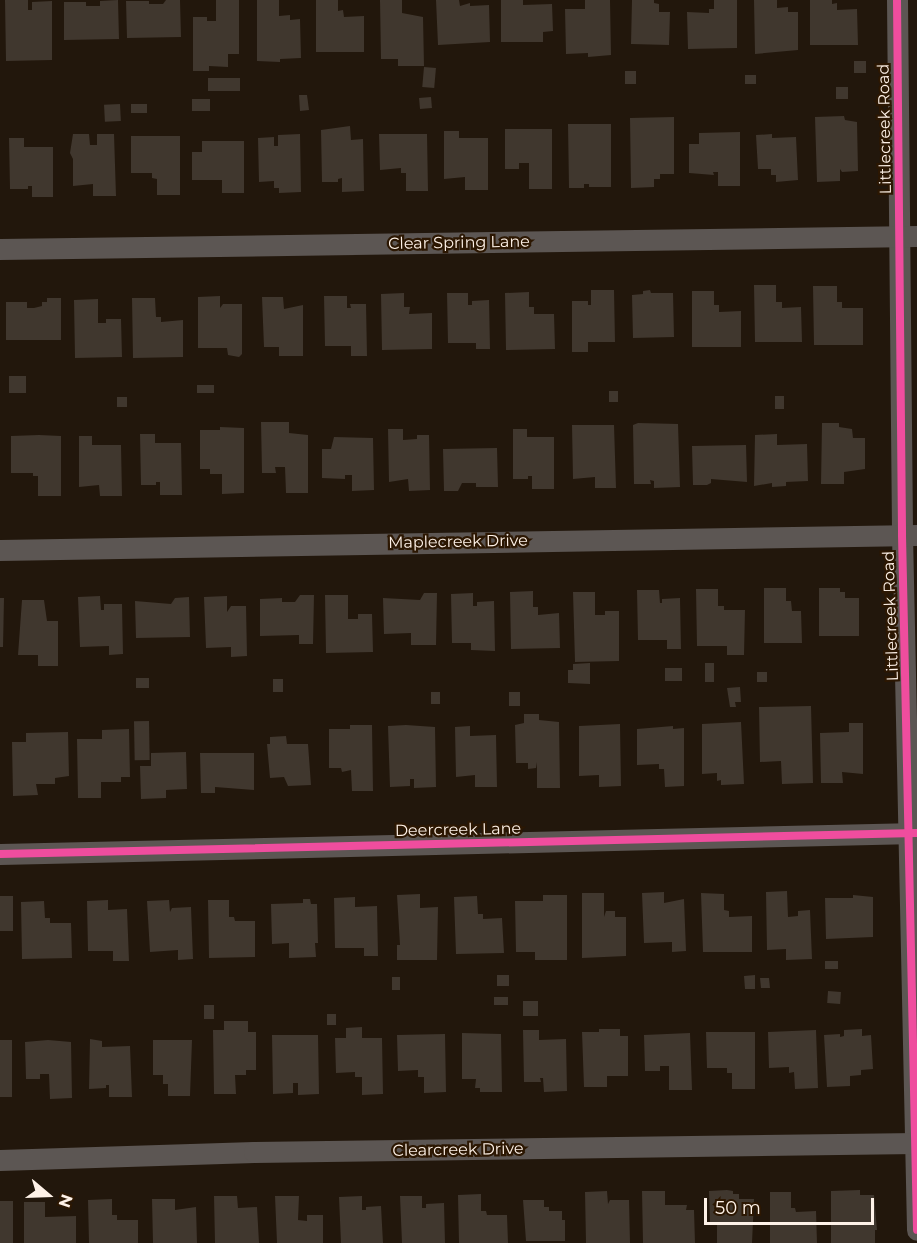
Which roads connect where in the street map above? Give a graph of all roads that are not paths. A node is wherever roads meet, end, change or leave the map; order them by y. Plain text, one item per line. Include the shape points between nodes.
1 (897, 0) edge
2 (909, 237) edge
3 (0, 249) edge
4 (910, 535) edge
5 (0, 550) edge
6 (913, 833) edge
7 (0, 854) edge
8 (916, 1143) edge
9 (0, 1160) edge
10 (917, 1230) edge

1 - 2 street, Littlecreek Road
2 - 3 street, Clear Spring Lane
2 - 4 street, Littlecreek Road
4 - 5 street, Maplecreek Drive
4 - 6 street, Littlecreek Road
6 - 7 street, Deercreek Lane
6 - 8 street, Littlecreek Road
8 - 9 street, Clearcreek Drive via 254,1152
8 - 10 street, Littlecreek Road

